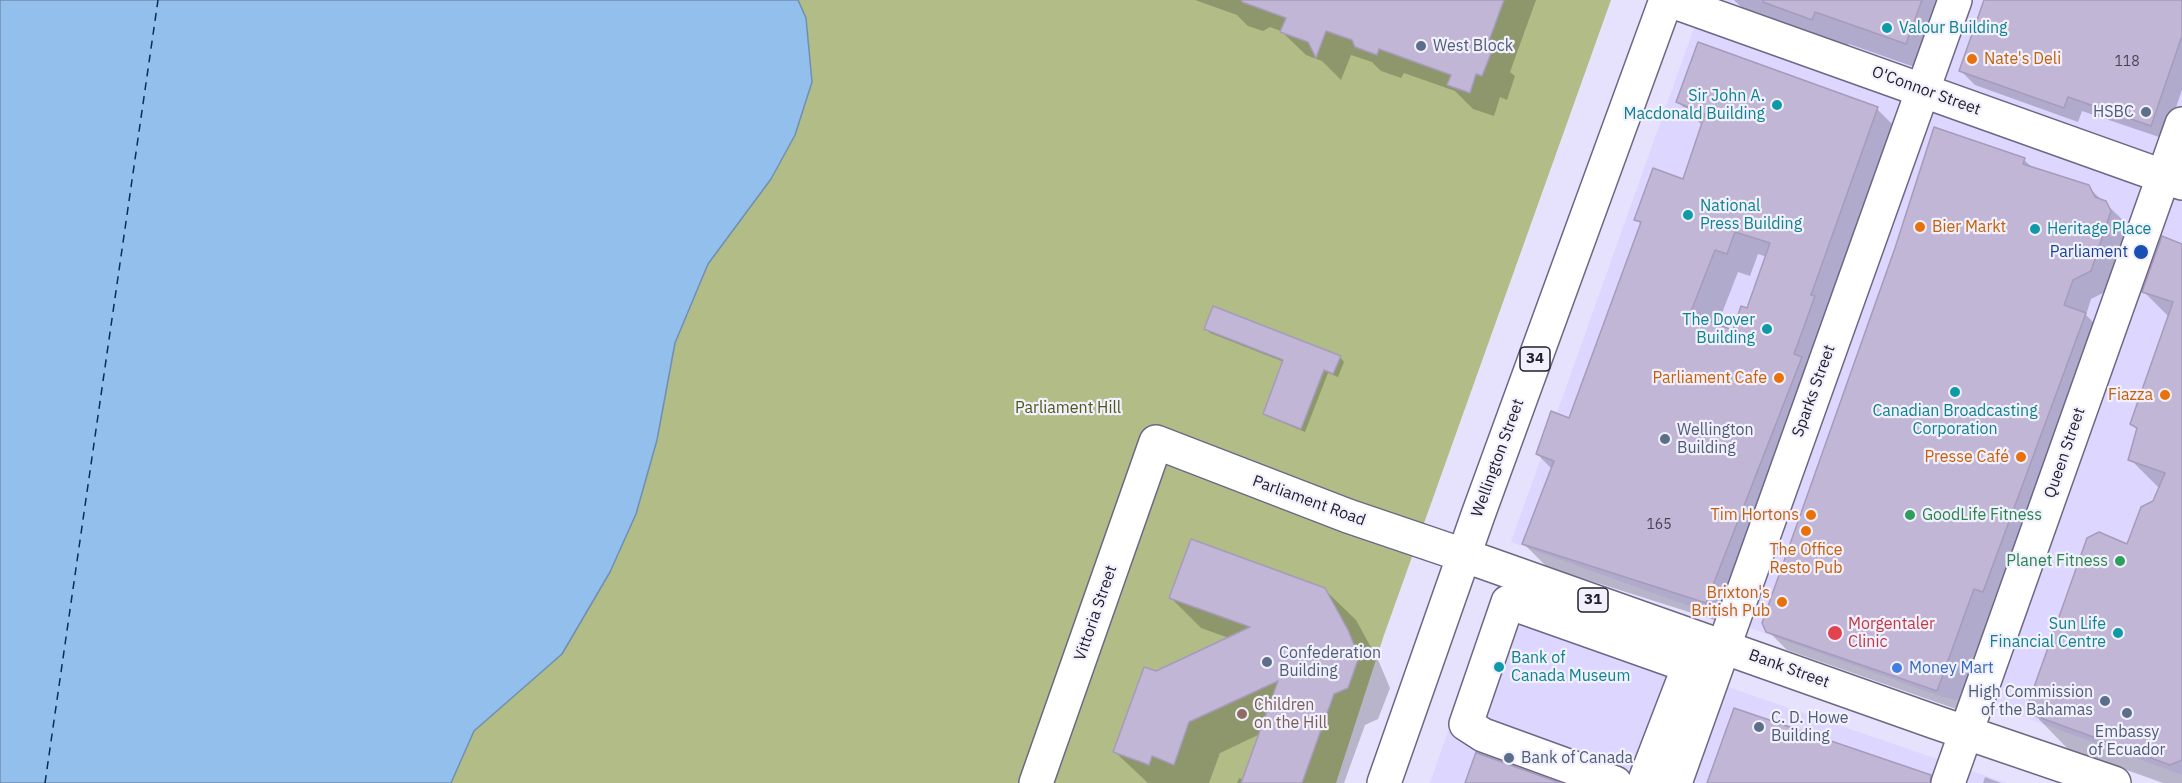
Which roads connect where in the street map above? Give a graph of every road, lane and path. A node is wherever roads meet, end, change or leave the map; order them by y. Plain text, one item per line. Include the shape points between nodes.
1 (1668, 0) edge
2 (1955, 0) edge
3 (1924, 90) junction
4 (2182, 124) edge
5 (2173, 179) edge
6 (1156, 442) joint
7 (1463, 555) junction
8 (1723, 646) junction
9 (1967, 732) junction
10 (1036, 783) edge
11 (1384, 783) edge
12 (1615, 783) edge
13 (1644, 783) edge
14 (1675, 783) edge
15 (1948, 783) edge
16 (2114, 783) edge

1 - 3 street, O'Connor Street
1 - 7 street, Wellington Street / 34
2 - 3 street, Sparks Street
3 - 5 street, O'Connor Street
3 - 8 street, Sparks Street
4 - 5 street, Queen Street
5 - 9 street, Queen Street
6 - 7 street, Parliament Road via 1348,516
6 - 10 street, Vittoria Street
7 - 8 street, Bank Street / 31
7 - 11 street, Wellington Street / 34
8 - 9 street, Bank Street / 31
8 - 14 street, Sparks Street
9 - 15 street, Queen Street
9 - 16 street, Bank Street / 31
12 - 13 street via 1483,735 1466,724 1508,602 1689,666

